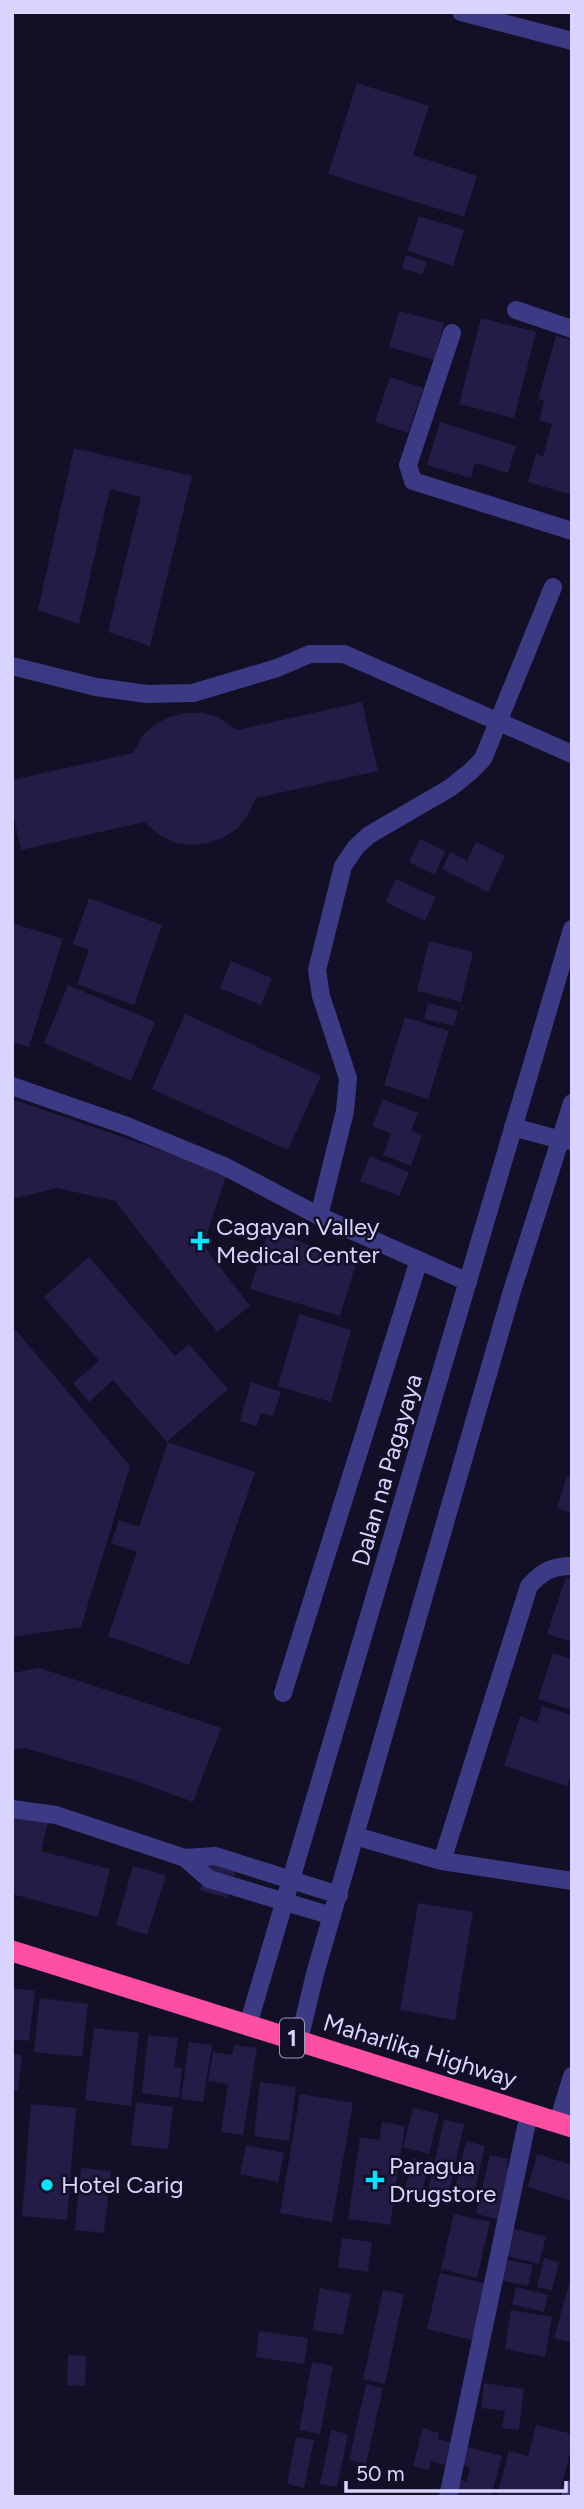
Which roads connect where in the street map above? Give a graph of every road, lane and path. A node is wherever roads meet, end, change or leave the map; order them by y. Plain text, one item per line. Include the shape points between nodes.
1 (461, 12) edge
2 (572, 41) edge
3 (516, 310) dead end
4 (572, 329) edge
5 (452, 333) dead end
6 (572, 531) edge
7 (553, 587) dead end
8 (12, 666) edge
9 (498, 722) junction
10 (572, 754) edge
11 (572, 929) edge
12 (12, 1086) edge
13 (572, 1102) edge
14 (513, 1127) junction
15 (566, 1140) edge
16 (319, 1216) junction
17 (419, 1260) junction
18 (468, 1282) junction
19 (572, 1566) edge
20 (283, 1693) dead end
21 (12, 1809) edge
22 (355, 1836) junction
23 (185, 1858) junction
24 (442, 1861) junction
25 (290, 1880) junction
26 (572, 1881) edge
27 (339, 1895) junction
28 (285, 1902) junction
29 (332, 1916) junction
30 (12, 1951) edge
31 (248, 2025) junction
32 (299, 2040) junction
33 (572, 2076) edge
34 (529, 2113) junction
35 (565, 2124) edge
36 (572, 2489) edge
37 (448, 2497) edge
38 (570, 2497) edge

1 - 2 street
3 - 4 street
5 - 6 street via 408,465 413,481
7 - 9 street
8 - 9 street via 96,687 147,694 193,692 310,654 344,654
9 - 10 street
9 - 16 street via 483,759 470,772 369,835 343,866 317,970 348,1078 345,1111
11 - 14 street, Dalan na Pagayaya
12 - 16 street via 224,1166
13 - 15 street
14 - 15 street
14 - 18 street, Dalan na Pagayaya
15 - 22 street via 511,1294
16 - 17 street
17 - 18 street
17 - 20 street
18 - 25 street, Dalan na Pagayaya
19 - 24 street via 544,1571 529,1586
21 - 23 street via 56,1815
22 - 24 street
22 - 27 street
23 - 25 street via 215,1857
23 - 28 street via 209,1879
24 - 26 street
25 - 27 street
25 - 28 street, Dalan na Pagayaya
27 - 29 street
28 - 29 street
28 - 31 street, Dalan na Pagayaya
29 - 32 street
30 - 31 highway, Maharlika Highway / 1
31 - 32 highway, Maharlika Highway / 1
32 - 34 highway, Maharlika Highway / 1
33 - 35 street
34 - 35 highway, Maharlika Highway / 1
34 - 37 street
36 - 38 street

